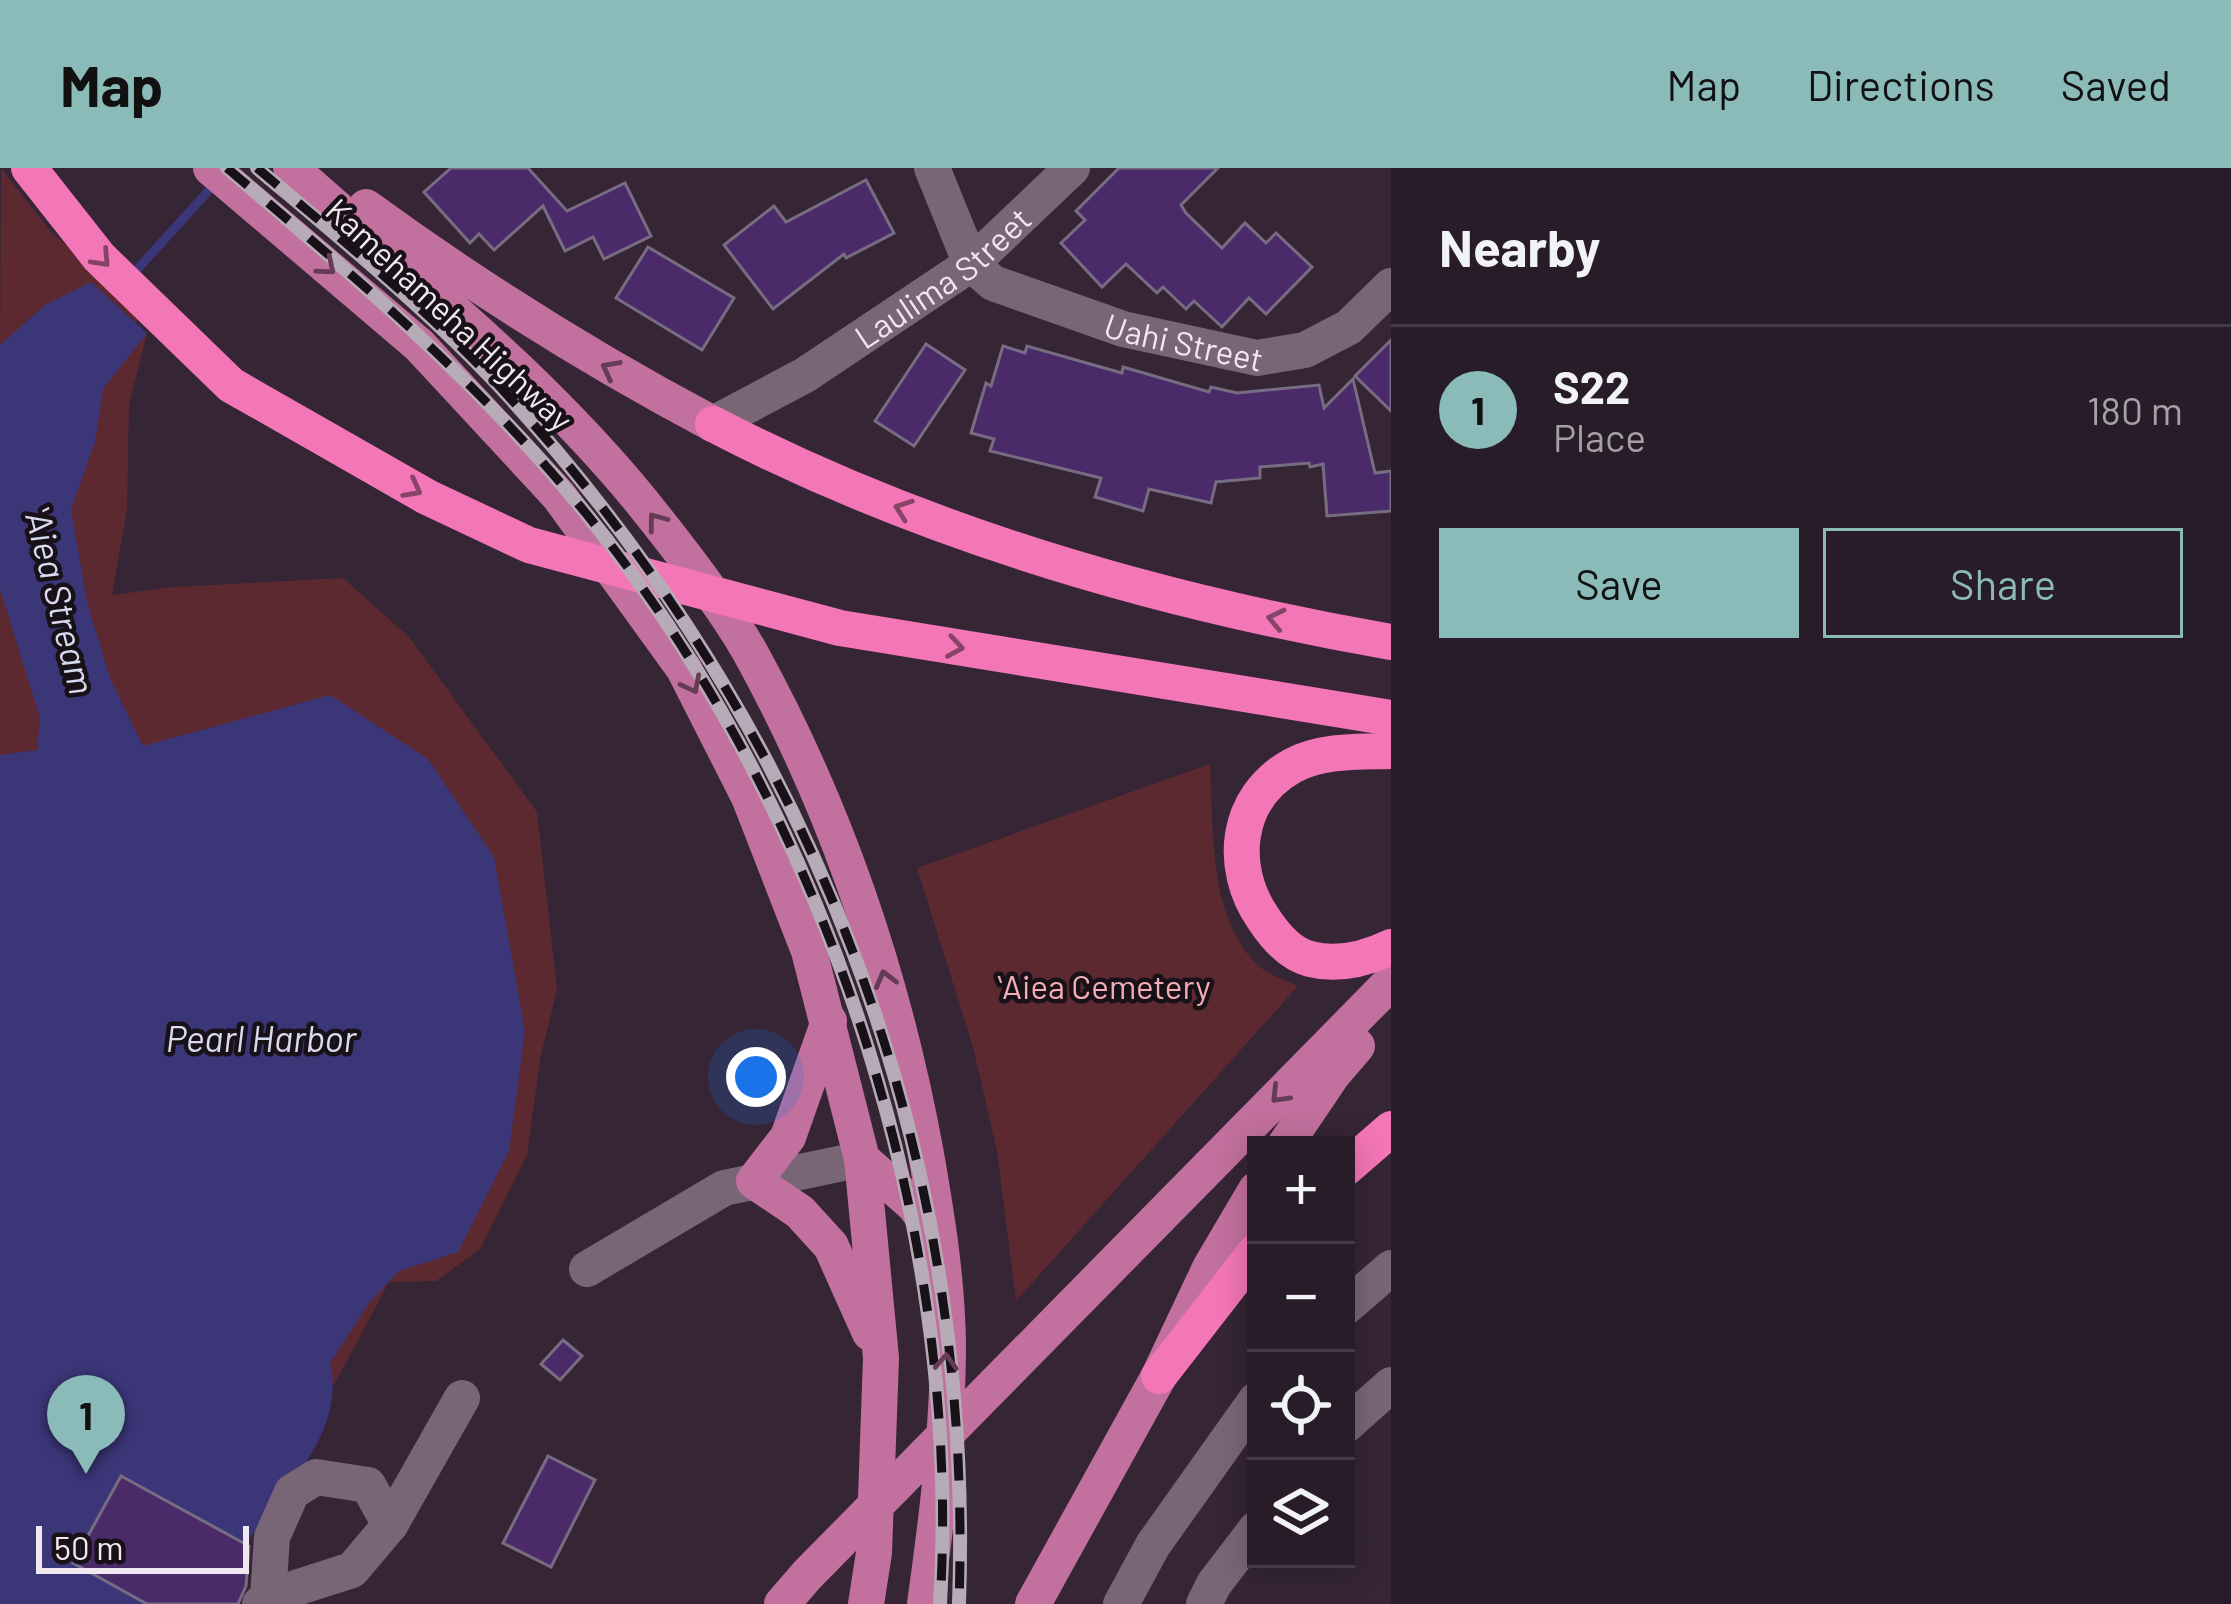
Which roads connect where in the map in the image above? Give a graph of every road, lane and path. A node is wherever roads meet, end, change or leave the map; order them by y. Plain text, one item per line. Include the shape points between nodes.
1 (29, 168) edge
2 (211, 168) edge
3 (291, 168) edge
4 (313, 168) edge
5 (932, 168) edge
6 (1072, 168) edge
7 (971, 265) junction
8 (1391, 286) edge
9 (713, 424) junction
10 (1391, 642) edge
11 (1391, 718) edge
12 (1391, 751) edge
13 (1391, 947) edge
14 (1391, 982) edge
15 (1391, 1007) edge
16 (830, 1020) junction
17 (1391, 1129) edge
18 (1291, 1136) edge
19 (862, 1159) junction
20 (1355, 1160) edge
21 (754, 1181) junction
22 (1247, 1205) edge
23 (942, 1246) junction
24 (1247, 1263) edge
25 (1391, 1268) edge
26 (587, 1269) dead end
27 (1355, 1299) edge
28 (881, 1358) junction
29 (1159, 1376) junction
30 (1391, 1385) edge
31 (461, 1399) dead end
32 (1247, 1413) edge
33 (1355, 1417) edge
34 (390, 1525) junction
35 (1247, 1541) edge
36 (264, 1600) edge
37 (782, 1604) edge
38 (866, 1604) edge
39 (926, 1604) edge
40 (1033, 1604) edge
41 (1121, 1604) edge
42 (1204, 1604) edge

1 -> 11 highway via 99,257 231,385 529,545 840,628
2 -> 16 main road, Kamehameha Highway via 419,345 559,496 684,669 749,796
23 -> 3 main road, Kamehameha Highway via 910,1071 875,943 807,765 747,647 650,511 535,385
9 -> 4 main road, Kamehameha Highway via 596,362
5 - 7 street
6 - 7 street, Laulima Street
7 - 8 street, Uahi Street via 993,283 1123,329 1257,358 1305,350 1349,327
7 - 9 street, Laulima Street via 812,383
10 -> 9 highway via 1159,594 1017,550 873,498
12 - 13 highway via 1320,755 1294,765 1254,803 1240,846 1244,879 1276,938 1307,958 1338,962
14 -> 37 main road
15 - 18 main road
16 - 19 main road, Kamehameha Highway
16 - 21 main road via 788,1137
17 - 20 highway
19 - 21 street
19 - 23 main road via 915,1206
19 - 28 main road, Kamehameha Highway
21 - 26 street via 724,1188
21 - 28 main road via 831,1246
22 - 29 main road
39 -> 23 main road, Kamehameha Highway via 948,1344
24 - 29 highway
25 - 27 street
28 - 38 main road, Kamehameha Highway
29 - 40 main road
30 - 33 street
31 - 34 street
32 - 41 street
34 - 36 street via 352,1570
34 - 36 street via 368,1485 316,1477 292,1492 272,1537
35 - 42 street

